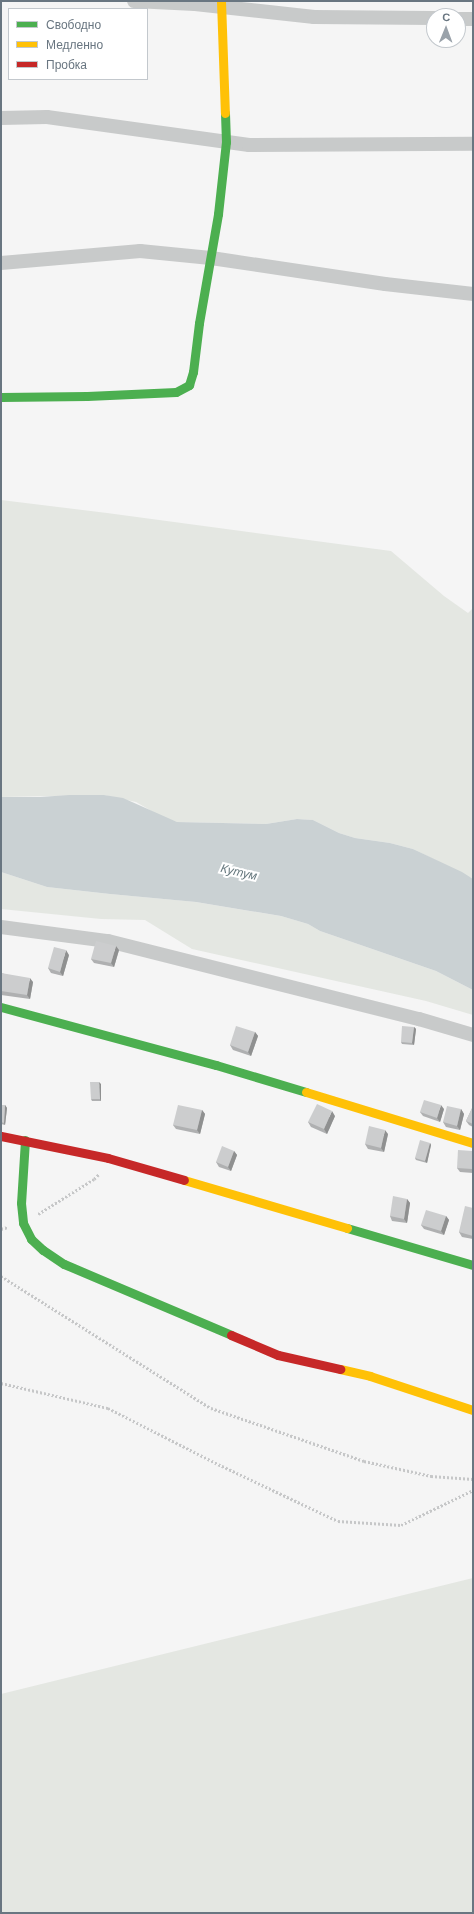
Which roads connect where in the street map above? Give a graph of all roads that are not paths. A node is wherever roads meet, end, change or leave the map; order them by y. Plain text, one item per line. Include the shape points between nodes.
1 (134, 1) edge
2 (222, 4) edge
3 (426, 18) edge
4 (1, 118) edge
5 (226, 142) junction
6 (473, 144) edge
7 (211, 258) junction
8 (1, 263) edge
9 (473, 294) edge
10 (1, 397) edge
11 (1, 928) edge
12 (1, 1007) edge
13 (473, 1035) edge
14 (1, 1136) edge
15 (25, 1140) junction
16 (473, 1143) edge
17 (473, 1265) edge
18 (473, 1410) edge

1 - 2 street
2 - 3 street via 314,16
2 - 5 street
4 - 5 street via 47,116
5 - 6 street via 249,145
5 - 7 street
7 - 8 street via 140,251
7 - 9 street via 385,284
7 - 10 street via 189,385 176,392
11 - 13 street via 108,941 419,1019
12 - 16 street via 216,1065
14 - 15 street
15 - 17 street via 108,1158
15 - 18 street via 21,1203 23,1223 30,1238 64,1264 278,1355 370,1376

